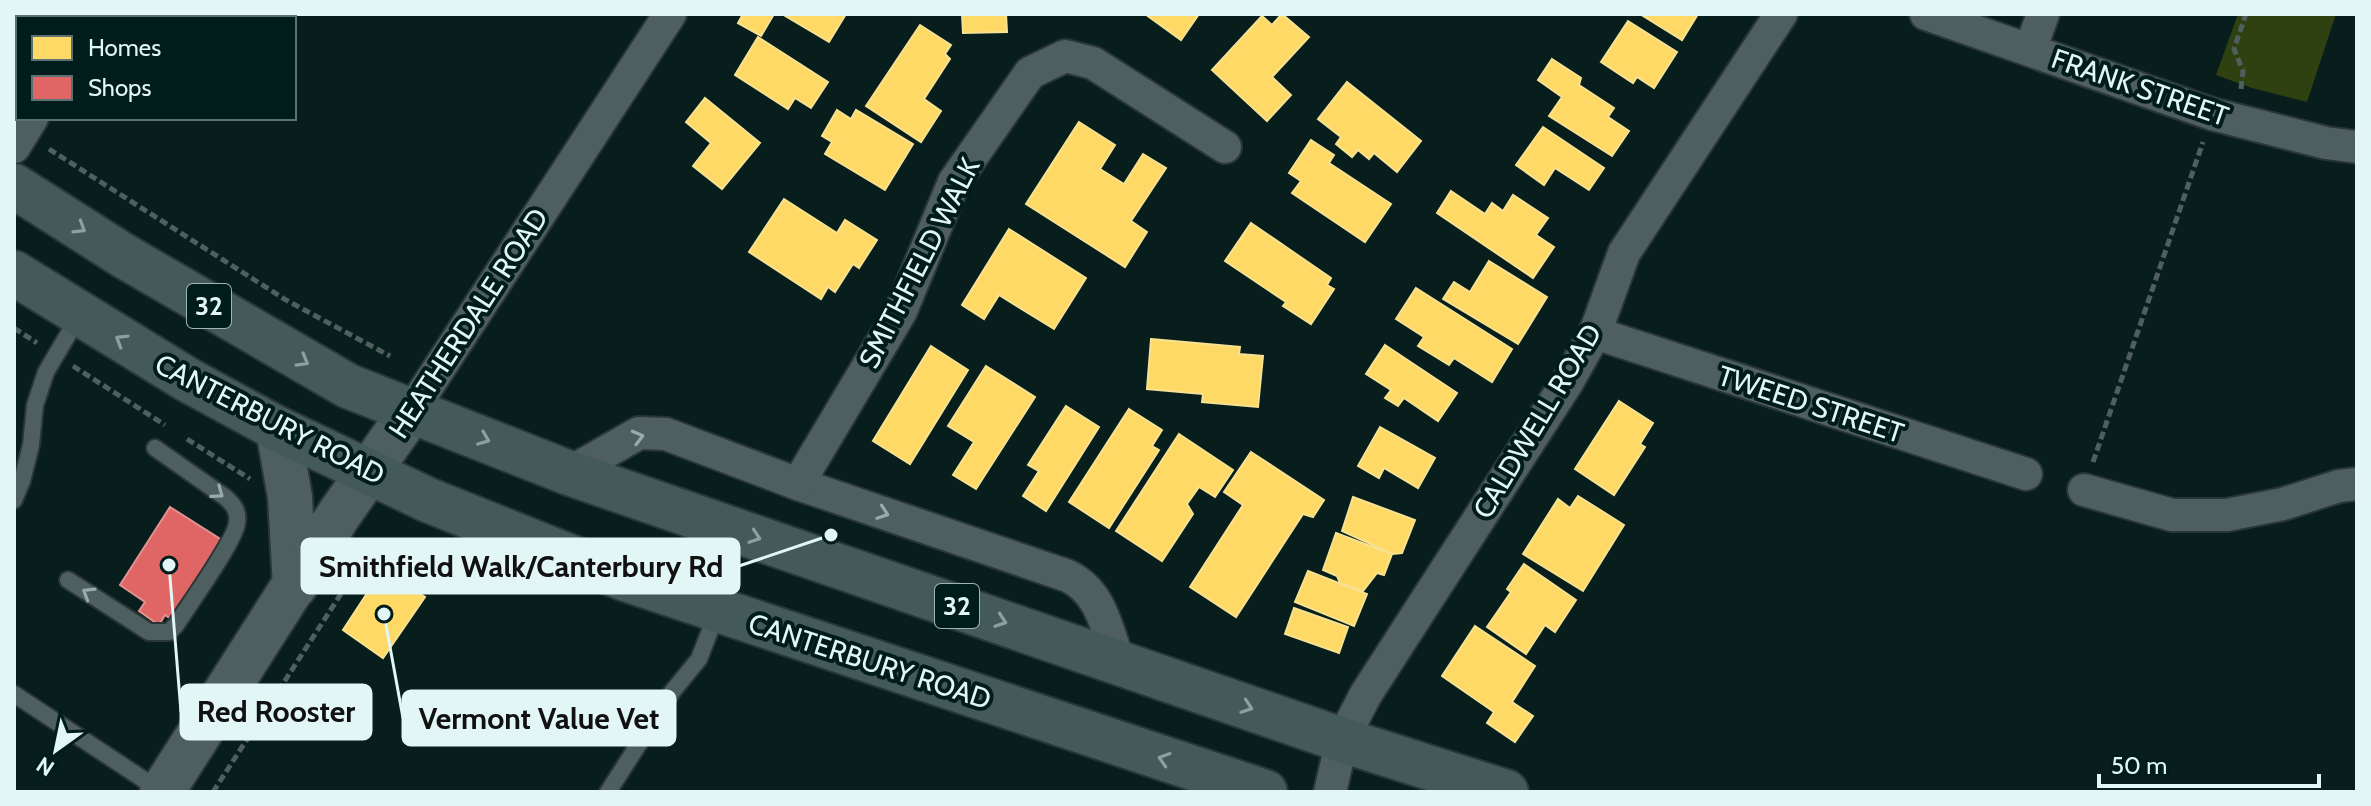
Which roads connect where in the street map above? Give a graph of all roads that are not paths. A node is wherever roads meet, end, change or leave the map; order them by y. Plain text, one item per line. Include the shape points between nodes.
1 (670, 14) edge
2 (1781, 14) edge
3 (1926, 14) edge
4 (2043, 14) edge
5 (2030, 50) junction
6 (31, 120) edge
7 (14, 147) edge
8 (1225, 147) dead end
9 (2357, 147) edge
10 (14, 186) edge
11 (14, 273) edge
12 (80, 316) junction
13 (1595, 333) junction
14 (412, 410) junction
15 (278, 429) junction
16 (155, 448) dead end
17 (369, 472) junction
18 (569, 473) junction
19 (2026, 474) dead end
20 (798, 484) junction
21 (2357, 484) edge
22 (2084, 490) road end
23 (14, 500) edge
24 (68, 580) dead end
25 (295, 586) junction
26 (718, 610) junction
27 (1119, 662) junction
28 (14, 694) edge
29 (1342, 740) junction
30 (162, 792) edge
31 (608, 792) edge
32 (1265, 792) edge
33 (1330, 792) edge
34 (1506, 792) edge

1 - 14 street, HEATHERDALE ROAD
2 - 13 street, CALDWELL ROAD via 1624,253
3 - 5 street, FRANK STREET
4 - 5 street
5 - 9 street, FRANK STREET via 2212,114
6 - 7 street
8 - 20 street, SMITHFIELD WALK via 1093,63 1065,56 1030,73 954,182 901,311
10 -> 14 main road, 32 via 348,386
11 - 12 main road, CANTERBURY ROAD
15 -> 12 main road, CANTERBURY ROAD
12 - 23 lane via 46,372
13 - 19 street, TWEED STREET
13 - 29 street, CALDWELL ROAD
14 - 17 main road, HEATHERDALE ROAD
14 -> 18 main road, 32
15 - 17 main road, CANTERBURY ROAD
15 - 25 main road via 290,497
16 -> 24 lane via 225,497 237,514 233,537 176,625 169,632 149,632
17 - 25 main road, HEATHERDALE ROAD
17 - 26 main road, CANTERBURY ROAD via 628,580
18 -> 20 street via 639,433 666,434
18 -> 27 main road, 32
20 -> 27 street via 1083,584 1094,596
21 - 22 street via 2227,515 2172,515
25 - 30 main road, HEATHERDALE ROAD
26 - 31 lane via 699,659
32 -> 26 main road, CANTERBURY ROAD
27 -> 29 main road, 32
28 - 30 lane
29 - 33 street, CALDWELL ROAD
29 - 34 main road, 32

